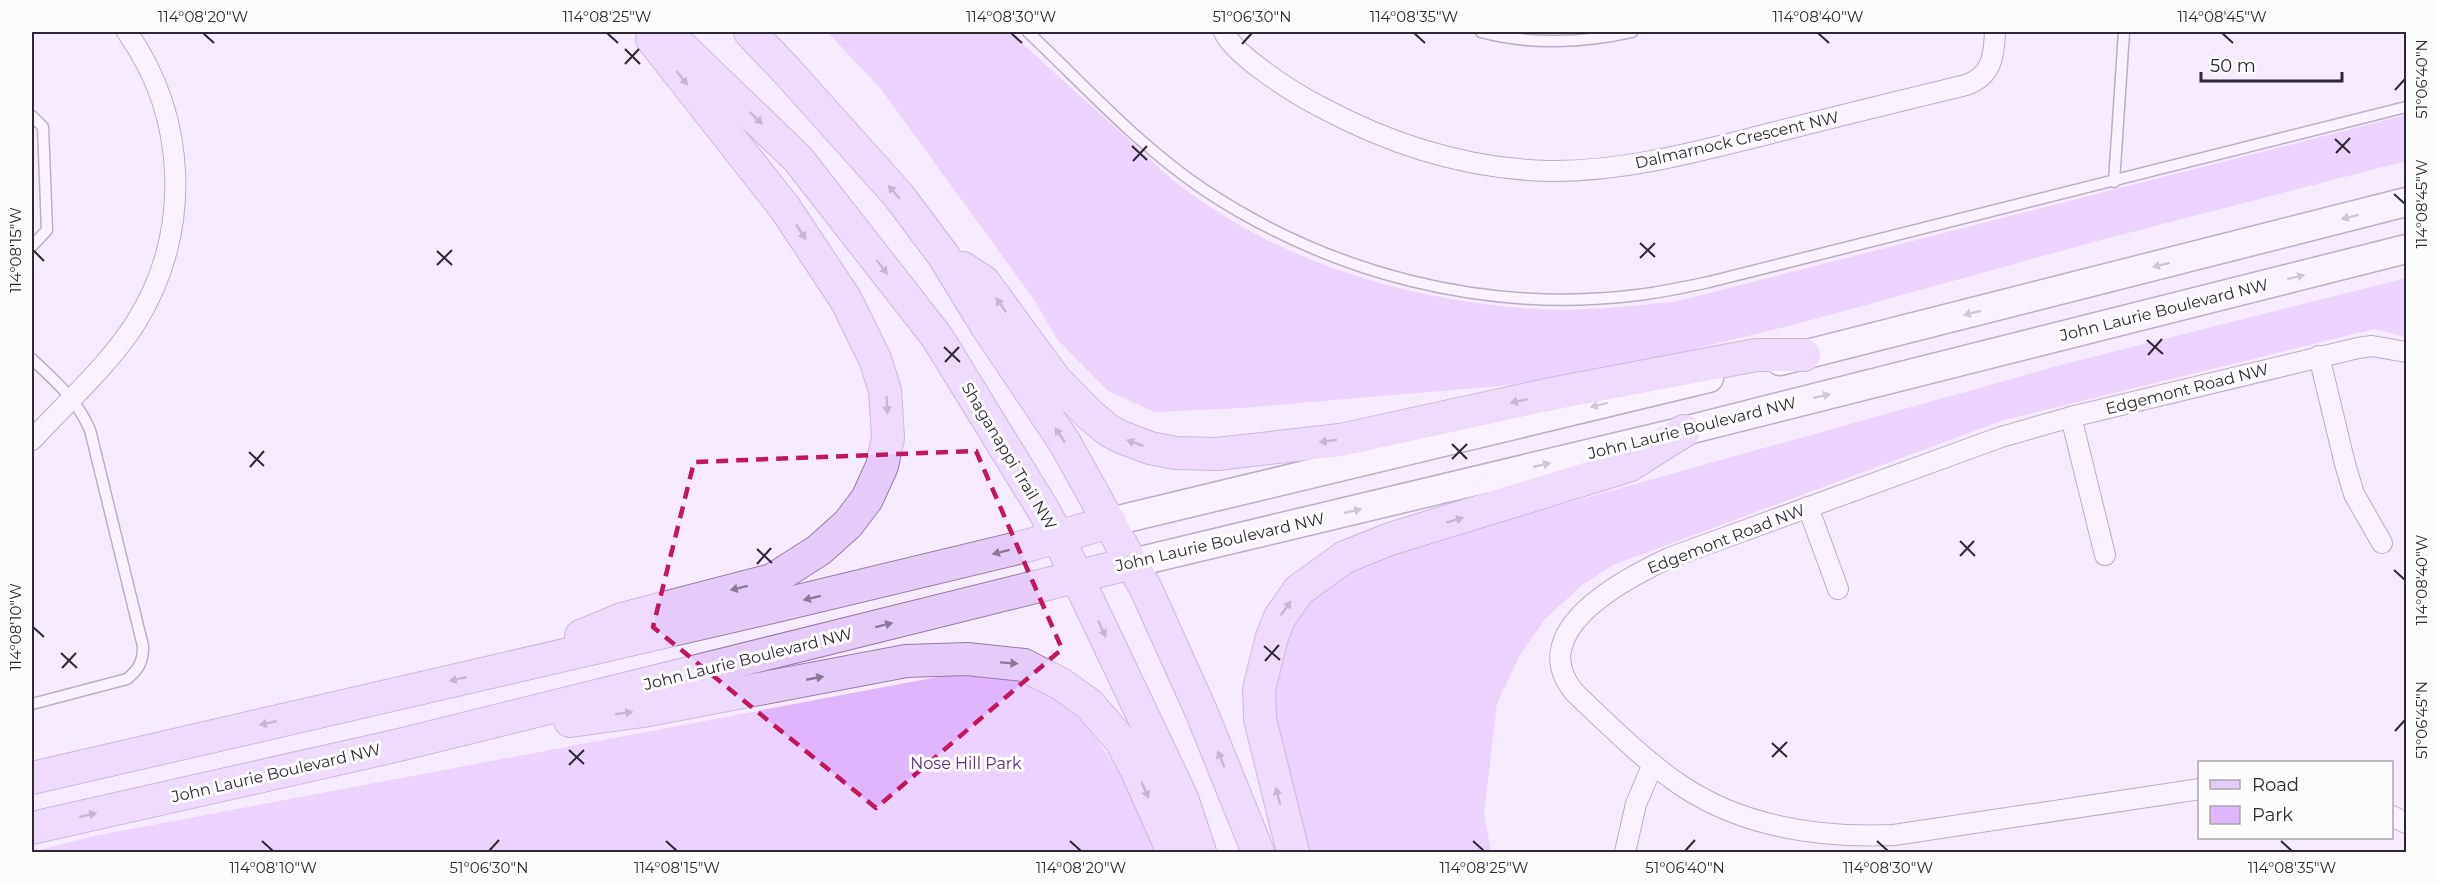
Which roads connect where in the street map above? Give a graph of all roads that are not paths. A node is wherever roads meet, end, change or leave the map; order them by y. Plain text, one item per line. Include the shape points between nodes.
1 (127, 32) edge
2 (646, 32) edge
3 (666, 32) edge
4 (750, 32) edge
5 (1028, 32) edge
6 (1224, 32) edge
7 (1481, 32) edge
8 (1632, 32) edge
9 (1995, 32) edge
10 (2124, 32) edge
11 (2406, 107) edge
12 (32, 116) edge
13 (2114, 182) junction
14 (2406, 202) edge
15 (32, 246) edge
16 (2406, 249) edge
17 (943, 255) junction
18 (2406, 352) edge
19 (1804, 355) junction
20 (2319, 356) junction
21 (32, 359) edge
22 (72, 397) junction
23 (2071, 417) junction
24 (1684, 431) junction
25 (32, 440) edge
26 (1808, 507) junction
27 (1110, 522) junction
28 (1058, 537) junction
29 (2382, 543) dead end
30 (2105, 555) dead end
31 (1132, 562) junction
32 (1077, 576) junction
33 (1838, 589) dead end
34 (506, 668) junction
35 (32, 704) edge
36 (399, 745) junction
37 (1653, 764) junction
38 (32, 778) edge
39 (2198, 789) edge
40 (32, 828) edge
41 (1173, 852) edge
42 (1200, 852) edge
43 (1258, 852) edge
44 (1293, 852) edge
45 (1625, 852) edge

1 - 22 street via 148,67 172,136 177,195 171,235 164,263 135,324
2 -> 34 main road via 785,208 846,300 875,359 885,390 888,438 884,457 867,499 848,524 819,550 772,580 622,618
3 -> 28 main road, Shaganappi Trail NW via 798,159 937,337
17 -> 4 main road via 899,196
5 - 13 lane via 1168,163 1249,216 1323,252 1376,272 1471,294 1539,300 1657,292
6 - 9 street, Dalmarnock Crescent NW via 1233,46 1301,97 1350,123 1435,153 1486,165 1548,171 1586,170 1676,157 1966,85 1978,80 1992,64
7 - 8 lane via 1576,40
10 - 13 lane
11 - 13 lane
12 - 15 lane via 44,127 47,230
14 -> 19 main road
24 -> 16 main road, John Laurie Boulevard NW
19 -> 17 main road via 1756,355 1340,440 1217,454 1175,453 1121,437 1095,419 1054,378 984,282
27 -> 17 main road via 1065,442
18 - 20 street, Edgemont Road NW via 2372,346
19 -> 27 main road
20 - 23 street, Edgemont Road NW
20 - 29 street via 2355,494
21 - 22 lane
22 - 25 street
22 - 35 lane via 90,430 143,646 143,660 127,679
23 - 26 street, Edgemont Road NW via 2001,436
23 - 30 street
31 -> 24 main road, John Laurie Boulevard NW
44 -> 24 main road via 1260,719 1259,689 1280,617 1299,590 1345,557 1390,539 1628,466
26 - 33 street
26 - 37 street, Edgemont Road NW via 1645,569 1605,594 1565,635 1559,655 1565,682
27 - 28 main road
27 - 31 main road
28 - 32 main road, Shaganappi Trail NW
28 -> 34 main road
31 - 32 main road, John Laurie Boulevard NW
43 -> 31 main road via 1202,711
36 -> 32 main road, John Laurie Boulevard NW
32 -> 42 main road, Shaganappi Trail NW via 1182,798
34 -> 38 main road
40 -> 36 main road, John Laurie Boulevard NW
36 -> 41 main road via 643,711 906,661 967,659 1024,665 1089,704 1121,741
37 - 39 street, Edgemont Road NW via 1684,788 1749,819 1794,831 1856,837 1894,835
37 - 45 street via 1636,804

